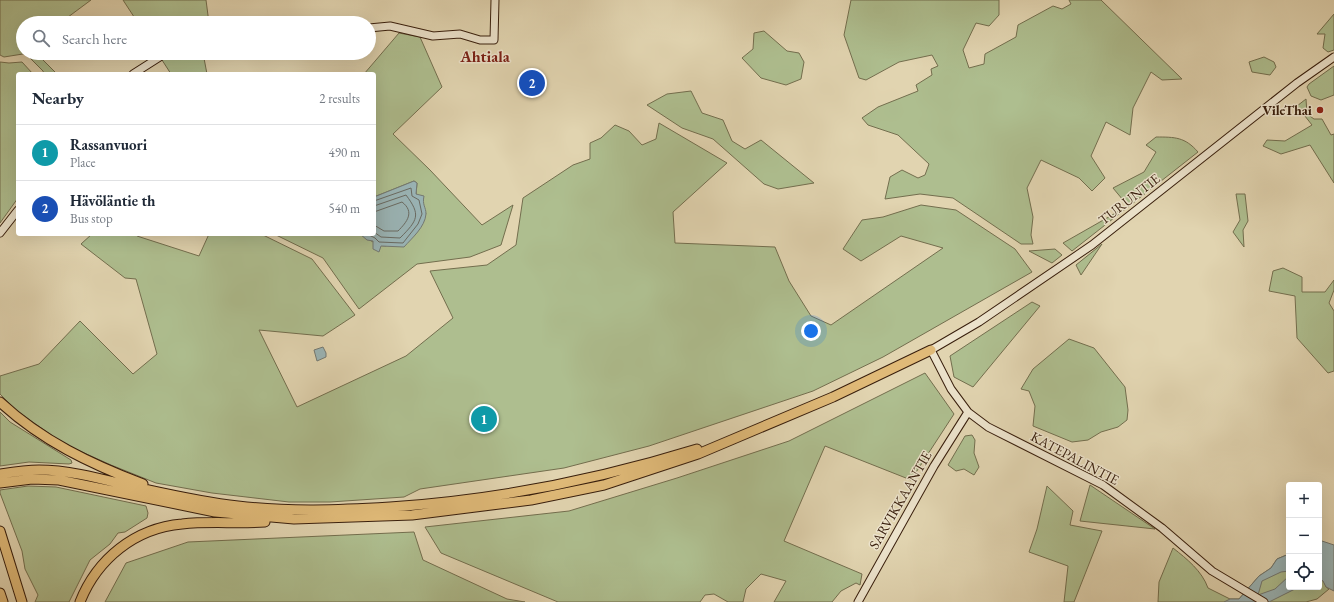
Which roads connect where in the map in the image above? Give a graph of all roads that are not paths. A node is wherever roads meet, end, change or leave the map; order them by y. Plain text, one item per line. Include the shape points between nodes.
1 (495, 0) edge
2 (376, 27) edge
3 (1334, 57) edge
4 (155, 60) edge
5 (136, 72) edge
6 (16, 213) edge
7 (0, 233) edge
8 (931, 350) junction
9 (0, 402) edge
10 (968, 412) junction
11 (745, 433) junction
12 (0, 474) edge
13 (2, 483) edge
14 (178, 497) junction
15 (294, 519) junction
16 (0, 531) edge
17 (0, 593) edge
18 (3, 602) edge
19 (22, 602) edge
20 (80, 602) edge
21 (858, 602) edge
22 (1264, 602) edge

1 - 2 main road via 494,40 480,40 460,34 437,36 390,26
3 - 8 main road, TURUNTIE via 1297,83 1092,245 979,322
4 - 5 main road
6 - 7 main road
8 - 10 main road, KATEPALINTIE via 948,384
8 - 11 highway via 833,397
9 - 14 highway via 32,429 66,451
10 - 21 main road, SARVIKKAANTIE via 934,466
10 - 22 main road, KATEPALINTIE via 988,427 1102,485 1162,528 1212,571
11 - 14 highway via 631,468 528,490 467,499 412,505 311,510 238,506
11 - 15 highway via 698,454 632,477 531,500 412,515
12 - 14 highway via 40,470 58,472
13 - 15 highway via 32,479 59,480 215,512
15 - 20 highway via 256,523 183,524 149,532 126,544 105,562 88,584
16 - 19 highway
17 - 18 highway

